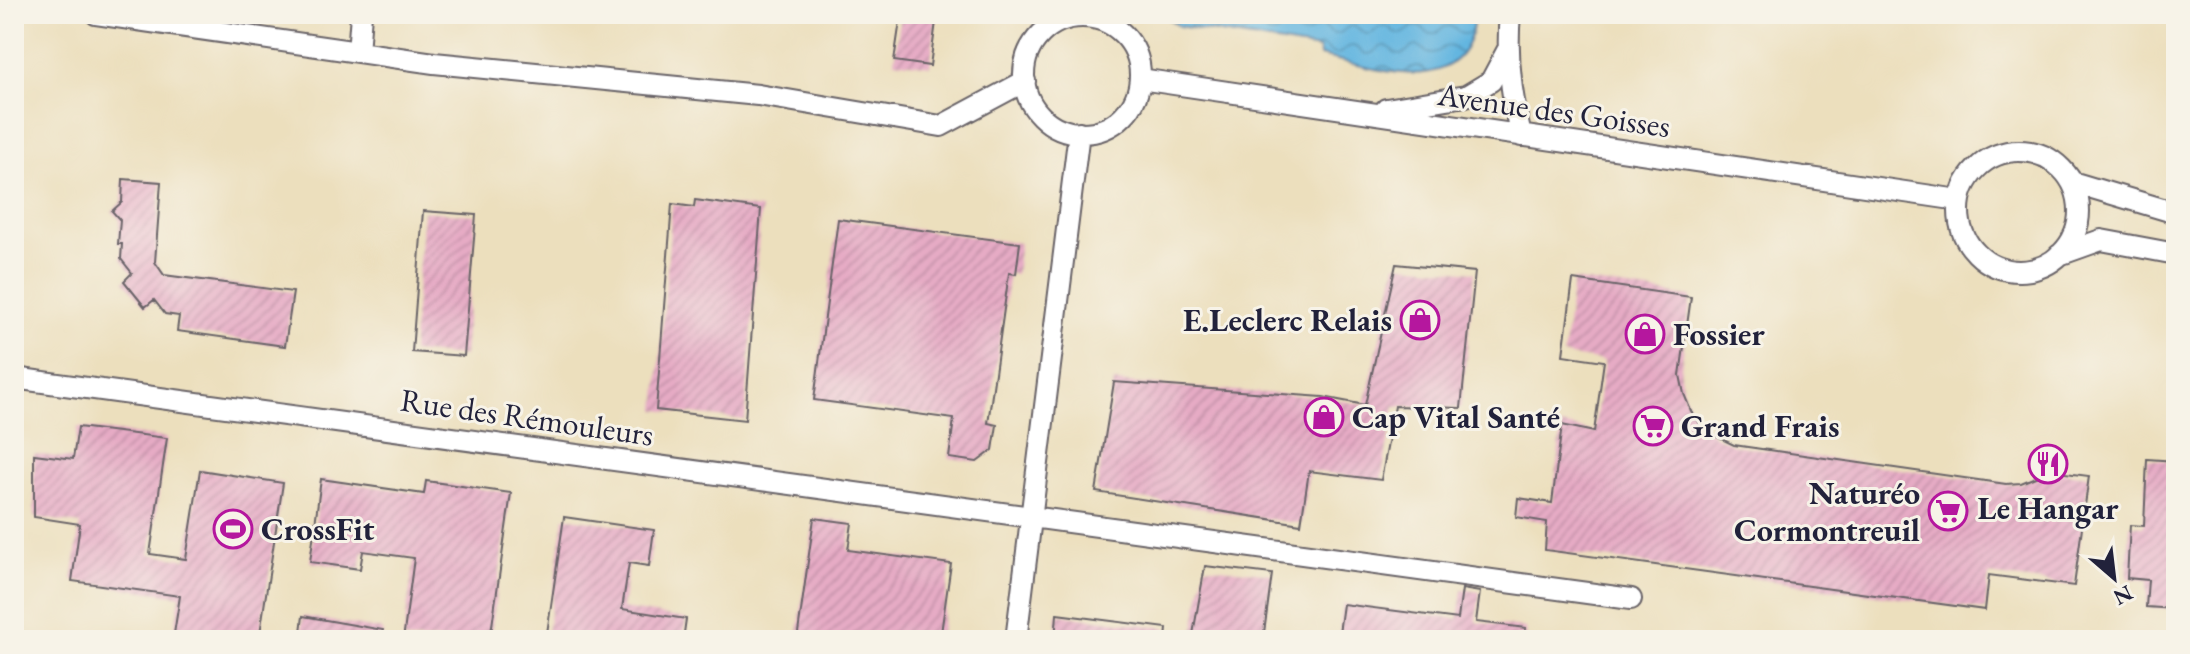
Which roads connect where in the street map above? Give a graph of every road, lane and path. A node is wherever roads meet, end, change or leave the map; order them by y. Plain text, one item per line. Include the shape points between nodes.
1 (96, 14) edge
2 (361, 14) edge
3 (1510, 14) edge
4 (1507, 51) junction
5 (358, 52) junction
6 (1140, 79) junction
7 (1025, 81) junction
8 (1363, 112) junction
9 (1079, 132) junction
10 (1521, 136) junction
11 (2072, 182) junction
12 (1959, 200) junction
13 (2176, 213) edge
14 (2176, 254) edge
15 (2059, 255) junction
16 (14, 378) edge
17 (1032, 517) junction
18 (1631, 599) dead end
19 (1016, 640) edge

1 - 5 street
2 - 5 street
3 - 4 street
4 - 8 street via 1491,81 1466,96
4 - 10 street
5 - 7 street via 758,95 941,126
6 - 7 street via 1131,42 1100,19 1081,16 1045,30 1033,44
6 - 8 street, Avenue des Goisses
6 - 9 street via 1124,115 1108,126
7 - 9 street via 1043,116
8 - 10 street, Avenue des Goisses
9 - 17 street
10 - 12 street, Avenue des Goisses
11 - 12 street via 2050,160 2016,151 1979,166
11 - 13 street
11 - 15 street via 2078,221
12 - 15 street via 1963,233 1983,260 2013,271 2029,270
14 - 15 street via 2101,240
16 - 17 street, Rue des Rémouleurs
17 - 18 street, Rue des Rémouleurs
17 - 19 street

